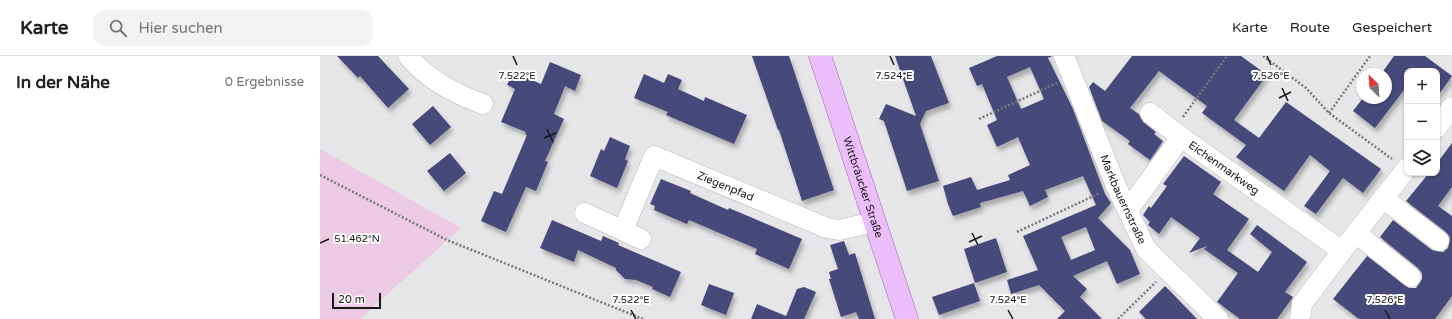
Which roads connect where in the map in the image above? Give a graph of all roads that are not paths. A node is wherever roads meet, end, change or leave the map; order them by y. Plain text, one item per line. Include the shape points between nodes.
1 (408, 56) edge
2 (820, 56) edge
3 (1064, 56) edge
4 (483, 104) dead end
5 (1452, 107) edge
6 (1150, 113) dead end
7 (1440, 124) edge
8 (1177, 134) junction
9 (1404, 172) edge
10 (1383, 198) junction
11 (1128, 210) junction
12 (585, 213) dead end
13 (874, 222) junction
14 (623, 230) junction
15 (1356, 233) junction
16 (641, 239) dead end
17 (1439, 241) dead end
18 (1342, 251) junction
19 (1411, 277) dead end
20 (906, 319) edge
21 (1218, 319) edge
22 (1300, 319) edge

1 - 4 street via 414,64 441,84
2 - 13 main road, Wittbräucker Straße
3 - 11 street, Markbauernstraße
5 - 7 street
6 - 8 street
8 - 11 street, Eichenmarkweg
8 - 18 street, Eichenmarkweg
9 - 10 street
10 - 15 street
10 - 17 street
11 - 21 street, Markbauernstraße via 1146,249
12 - 14 street
13 - 14 street, Ziegenpfad via 839,230 827,228 654,156
13 - 20 main road, Wittbräucker Straße
14 - 16 street
15 - 18 street
15 - 19 street
18 - 22 street via 1302,304

